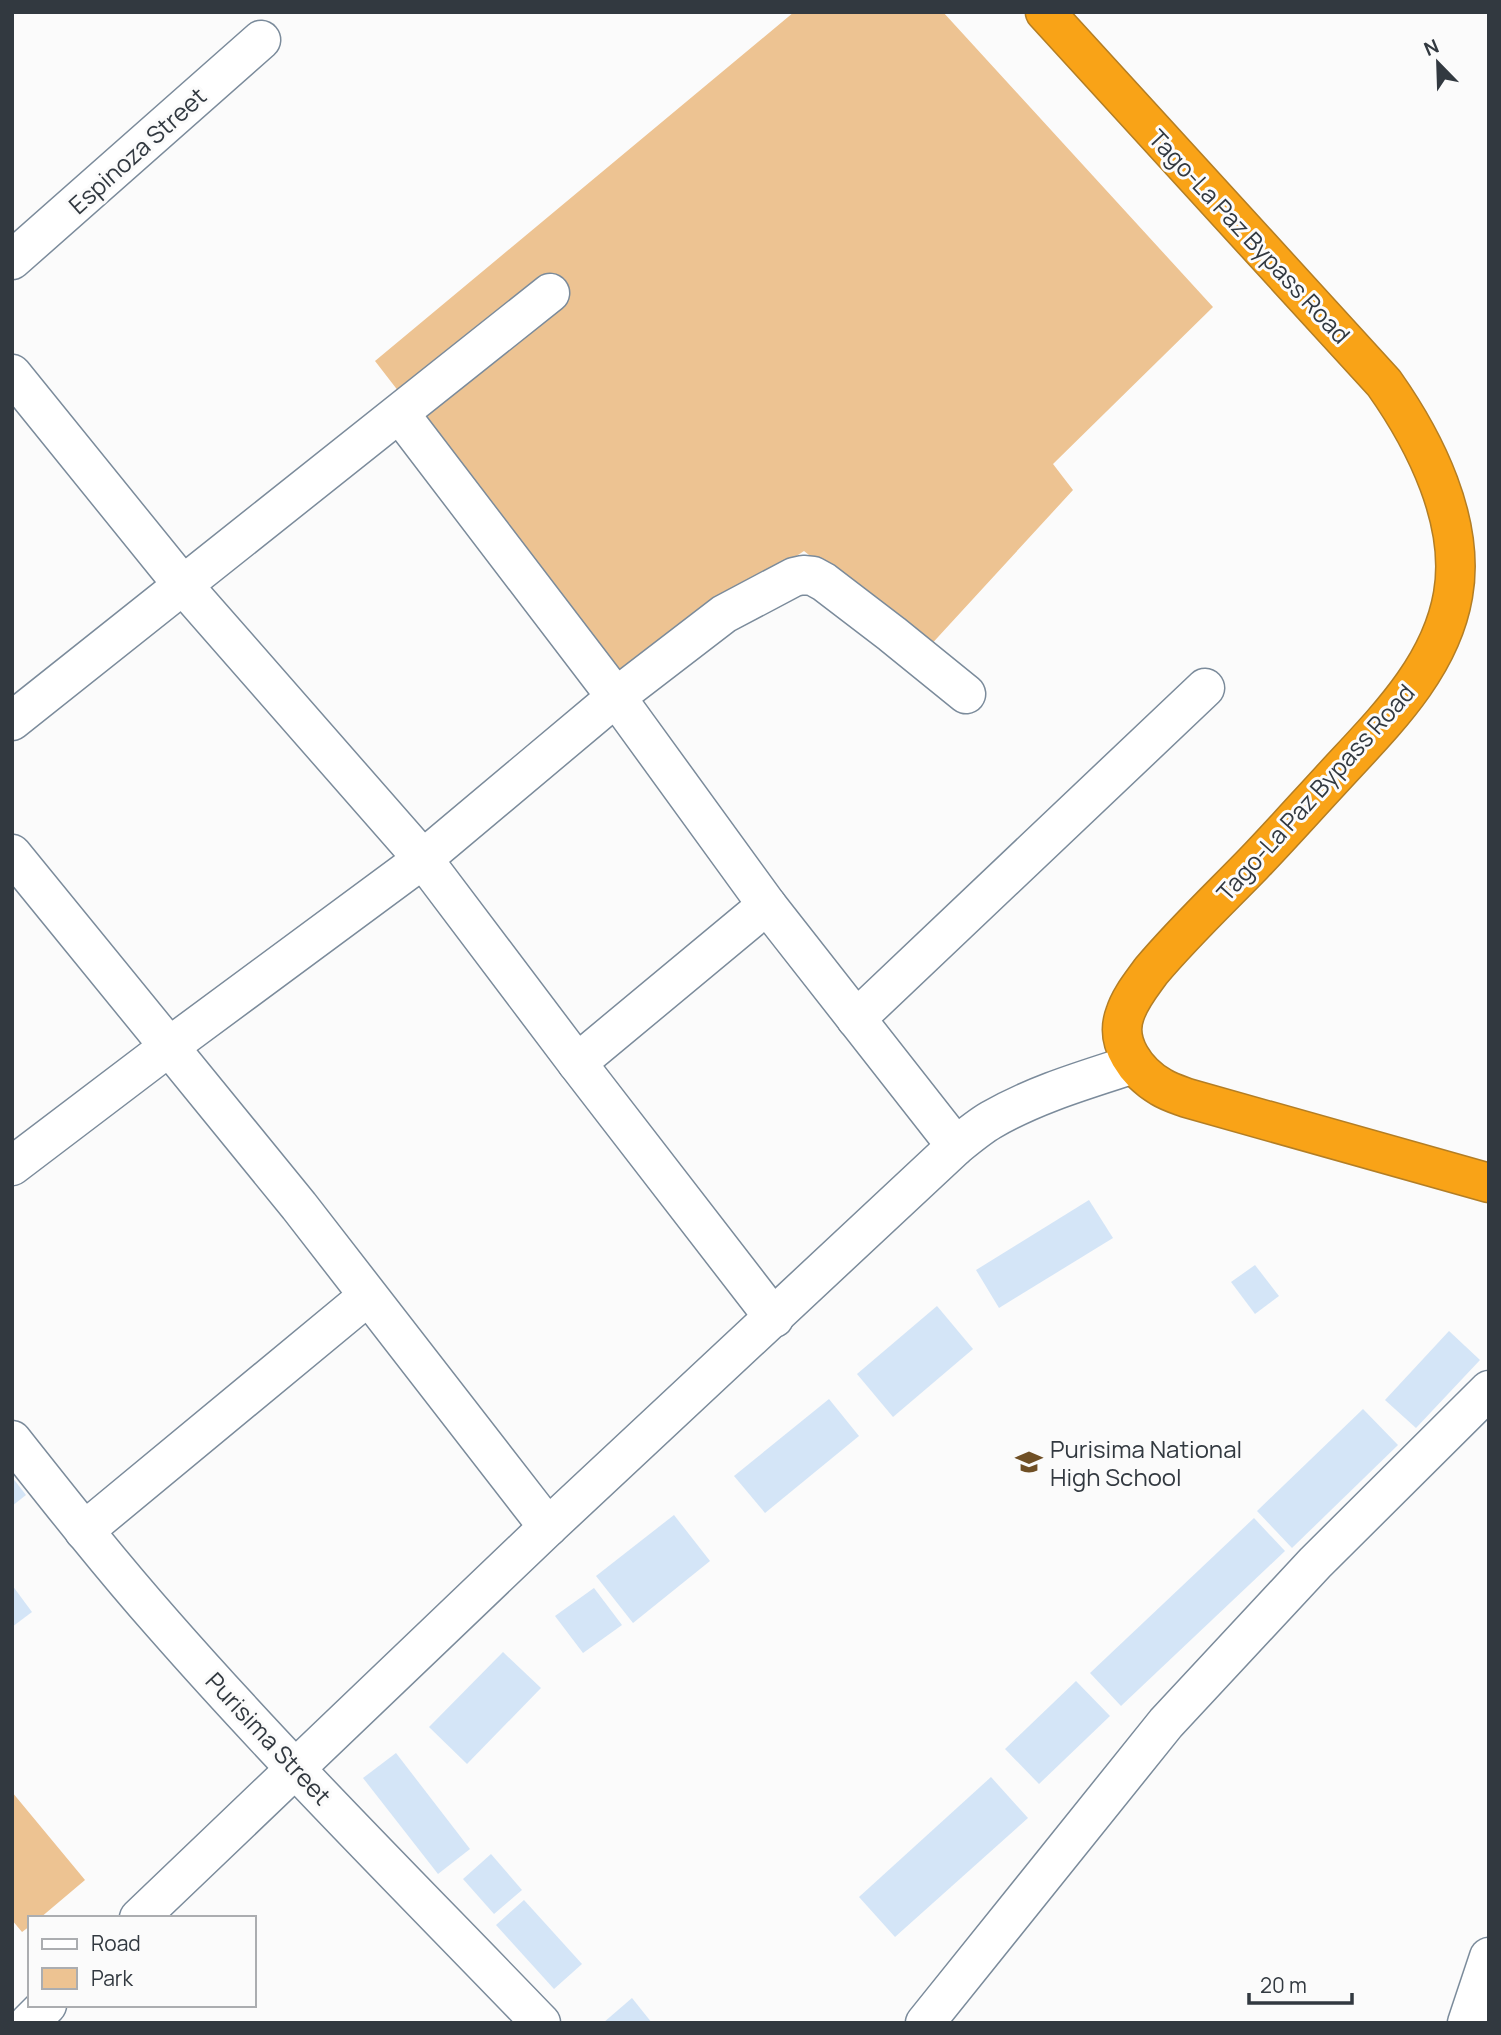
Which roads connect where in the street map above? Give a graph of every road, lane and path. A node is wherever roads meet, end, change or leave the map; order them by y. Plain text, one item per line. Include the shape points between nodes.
1 (1045, 12) edge
2 (261, 40) dead end
3 (12, 260) edge
4 (550, 293) dead end
5 (12, 374) edge
6 (400, 414) junction
7 (182, 584) junction
8 (1205, 688) dead end
9 (965, 694) dead end
10 (616, 697) junction
11 (12, 721) edge
12 (12, 854) edge
13 (423, 859) junction
14 (767, 905) junction
15 (856, 1019) junction
16 (170, 1046) junction
17 (577, 1063) junction
18 (1135, 1064) junction
19 (956, 1146) junction
20 (12, 1166) edge
21 (1489, 1183) edge
22 (368, 1296) junction
23 (774, 1318) junction
24 (1489, 1390) edge
25 (12, 1440) edge
26 (548, 1527) junction
27 (84, 1531) junction
28 (295, 1768) junction
29 (141, 1916) edge
30 (1489, 1957) edge
31 (45, 2007) edge
32 (29, 2023) edge
33 (541, 2023) edge
34 (925, 2023) edge
35 (1467, 2023) edge

1 - 18 highway, Tago-La Paz Bypass Road via 1384,383 1429,462 1450,520 1456,560 1444,631 1419,677 1380,726 1170,949 1132,996 1122,1033
2 - 3 street, Espinoza Street
4 - 6 street
5 - 7 street
6 - 7 street
6 - 10 street
7 - 11 street
7 - 13 street
8 - 15 street
9 - 10 street via 824,582 803,575 724,614
10 - 13 street
10 - 14 street
12 - 16 street
13 - 16 street
13 - 17 street
14 - 15 street
14 - 17 street
15 - 19 street
16 - 20 street
16 - 22 street
17 - 23 street
18 - 19 street via 1021,1104
18 - 21 highway, Tago-La Paz Bypass Road via 1162,1088 1187,1098
19 - 23 street
22 - 26 street
22 - 27 street
23 - 26 street
24 - 34 street via 1315,1563 1166,1723
25 - 27 street, Purisima Street
26 - 28 street
27 - 28 street, Purisima Street via 163,1625
28 - 29 street
28 - 33 street, Purisima Street
30 - 35 street
31 - 32 street

